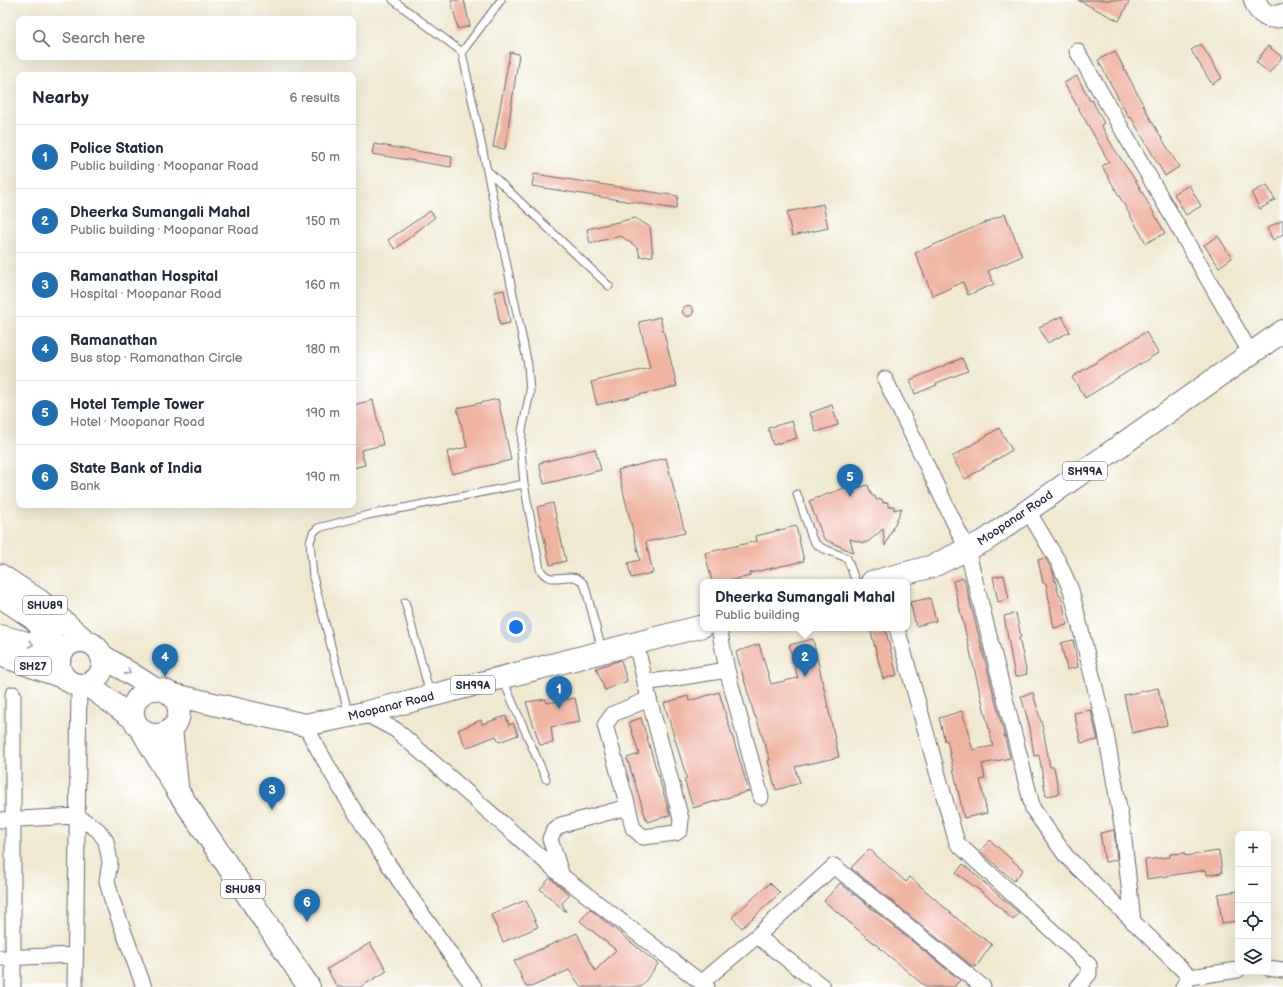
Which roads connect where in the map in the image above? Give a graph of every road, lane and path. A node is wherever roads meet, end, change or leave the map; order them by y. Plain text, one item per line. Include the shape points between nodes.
1 (393, 0) edge
2 (502, 0) edge
3 (1077, 51) dead end
4 (462, 52) junction
5 (488, 171) junction
6 (609, 286) dead end
7 (1283, 331) edge
8 (1251, 354) junction
9 (885, 380) dead end
10 (524, 484) junction
11 (797, 494) dead end
12 (1028, 510) junction
13 (967, 549) junction
14 (0, 575) edge
15 (855, 579) edge
16 (887, 579) edge
17 (0, 596) edge
18 (405, 602) dead end
19 (700, 627) edge
20 (720, 631) edge
21 (898, 631) edge
22 (0, 636) edge
23 (636, 643) junction
24 (94, 648) junction
25 (62, 652) junction
26 (603, 652) junction
27 (0, 655) edge
28 (727, 670) junction
29 (502, 678) junction
30 (77, 682) junction
31 (645, 683) junction
32 (163, 691) junction
33 (13, 694) dead end
34 (430, 696) junction
35 (649, 699) junction
36 (242, 710) junction
37 (356, 715) junction
38 (138, 724) junction
39 (175, 724) junction
40 (305, 725) junction
41 (546, 779) dead end
42 (177, 790) junction
43 (761, 797) dead end
44 (628, 807) junction
45 (77, 816) junction
46 (7, 820) edge
47 (562, 876) junction
48 (1133, 922) junction
49 (757, 936) junction
50 (76, 955) junction
51 (7, 957) edge
52 (1271, 968) edge
53 (1283, 970) edge
54 (1235, 971) edge
55 (1187, 982) edge
56 (704, 985) edge
57 (13, 987) edge
58 (75, 987) edge
59 (144, 987) edge
60 (309, 987) edge
61 (474, 987) edge
62 (823, 987) edge
63 (983, 987) edge
64 (1078, 987) edge

1 - 4 lane
2 - 4 lane
3 - 8 street
4 - 5 lane
5 - 6 lane
5 - 10 lane via 528,365 530,393 523,424 521,451
7 - 8 main road, Moopanar Road / SH99A
8 - 12 main road, Moopanar Road / SH99A
9 - 13 street
10 - 26 lane via 540,569 547,577 576,577 582,580 586,586
10 - 37 lane via 368,515 318,528 313,533 310,542 313,577
11 - 15 lane via 812,538 822,548 847,558
12 - 13 main road, Moopanar Road / SH99A via 986,540
12 - 48 street via 1059,563 1071,590 1105,728 1123,831
13 - 16 main road, Moopanar Road / SH99A via 933,566
13 - 48 street via 1033,809 1066,856
14 - 24 main road, SHU89 via 40,601
17 - 25 main road, SHU89 via 34,619
18 - 34 lane
19 - 23 main road, Moopanar Road / SH99A
20 - 28 street
21 - 64 street via 957,843 1089,965 1089,974
22 -> 25 main road, SH27
23 - 26 main road, Moopanar Road / SH99A
23 - 31 street
24 - 25 main road via 72,642
24 - 30 main road via 102,669 93,681
24 -> 32 main road, SHU89
25 - 30 main road via 60,665
26 - 29 main road, Moopanar Road / SH99A
27 - 30 main road, SH27
28 - 31 street
28 - 43 street
29 - 34 main road, Moopanar Road / SH99A
29 - 41 lane
30 - 38 main road, SHU89
30 - 45 street
31 - 35 street
32 - 36 main road, Moopanar Road / SH99A
32 - 38 main road via 148,690 137,699 134,705
32 - 39 main road, SHU89 via 178,705
33 - 46 street
34 - 37 main road, Moopanar Road / SH99A
35 - 44 street via 613,714 605,725
35 - 44 street via 682,818 680,830 676,833 643,837 633,828
36 - 39 main road, Moopanar Road / SH99A
36 - 40 main road, Moopanar Road / SH99A
37 - 40 main road, Moopanar Road / SH99A
37 - 47 street via 396,730
38 - 39 main road, SHU89 via 147,733 160,735
38 - 42 main road, SHU89
39 - 42 main road, SHU89
40 - 61 street via 329,769 421,914
42 - 60 main road, SHU89
44 - 47 street via 554,830 550,839
45 - 46 street
45 - 50 street
45 - 59 street via 98,830 106,841 110,862 107,881
46 - 51 street
47 - 56 street
48 - 55 street
49 - 56 street
49 - 62 street
49 - 63 street via 834,866
50 - 51 street
50 - 58 street
51 - 57 street
52 - 53 street
54 - 55 street

